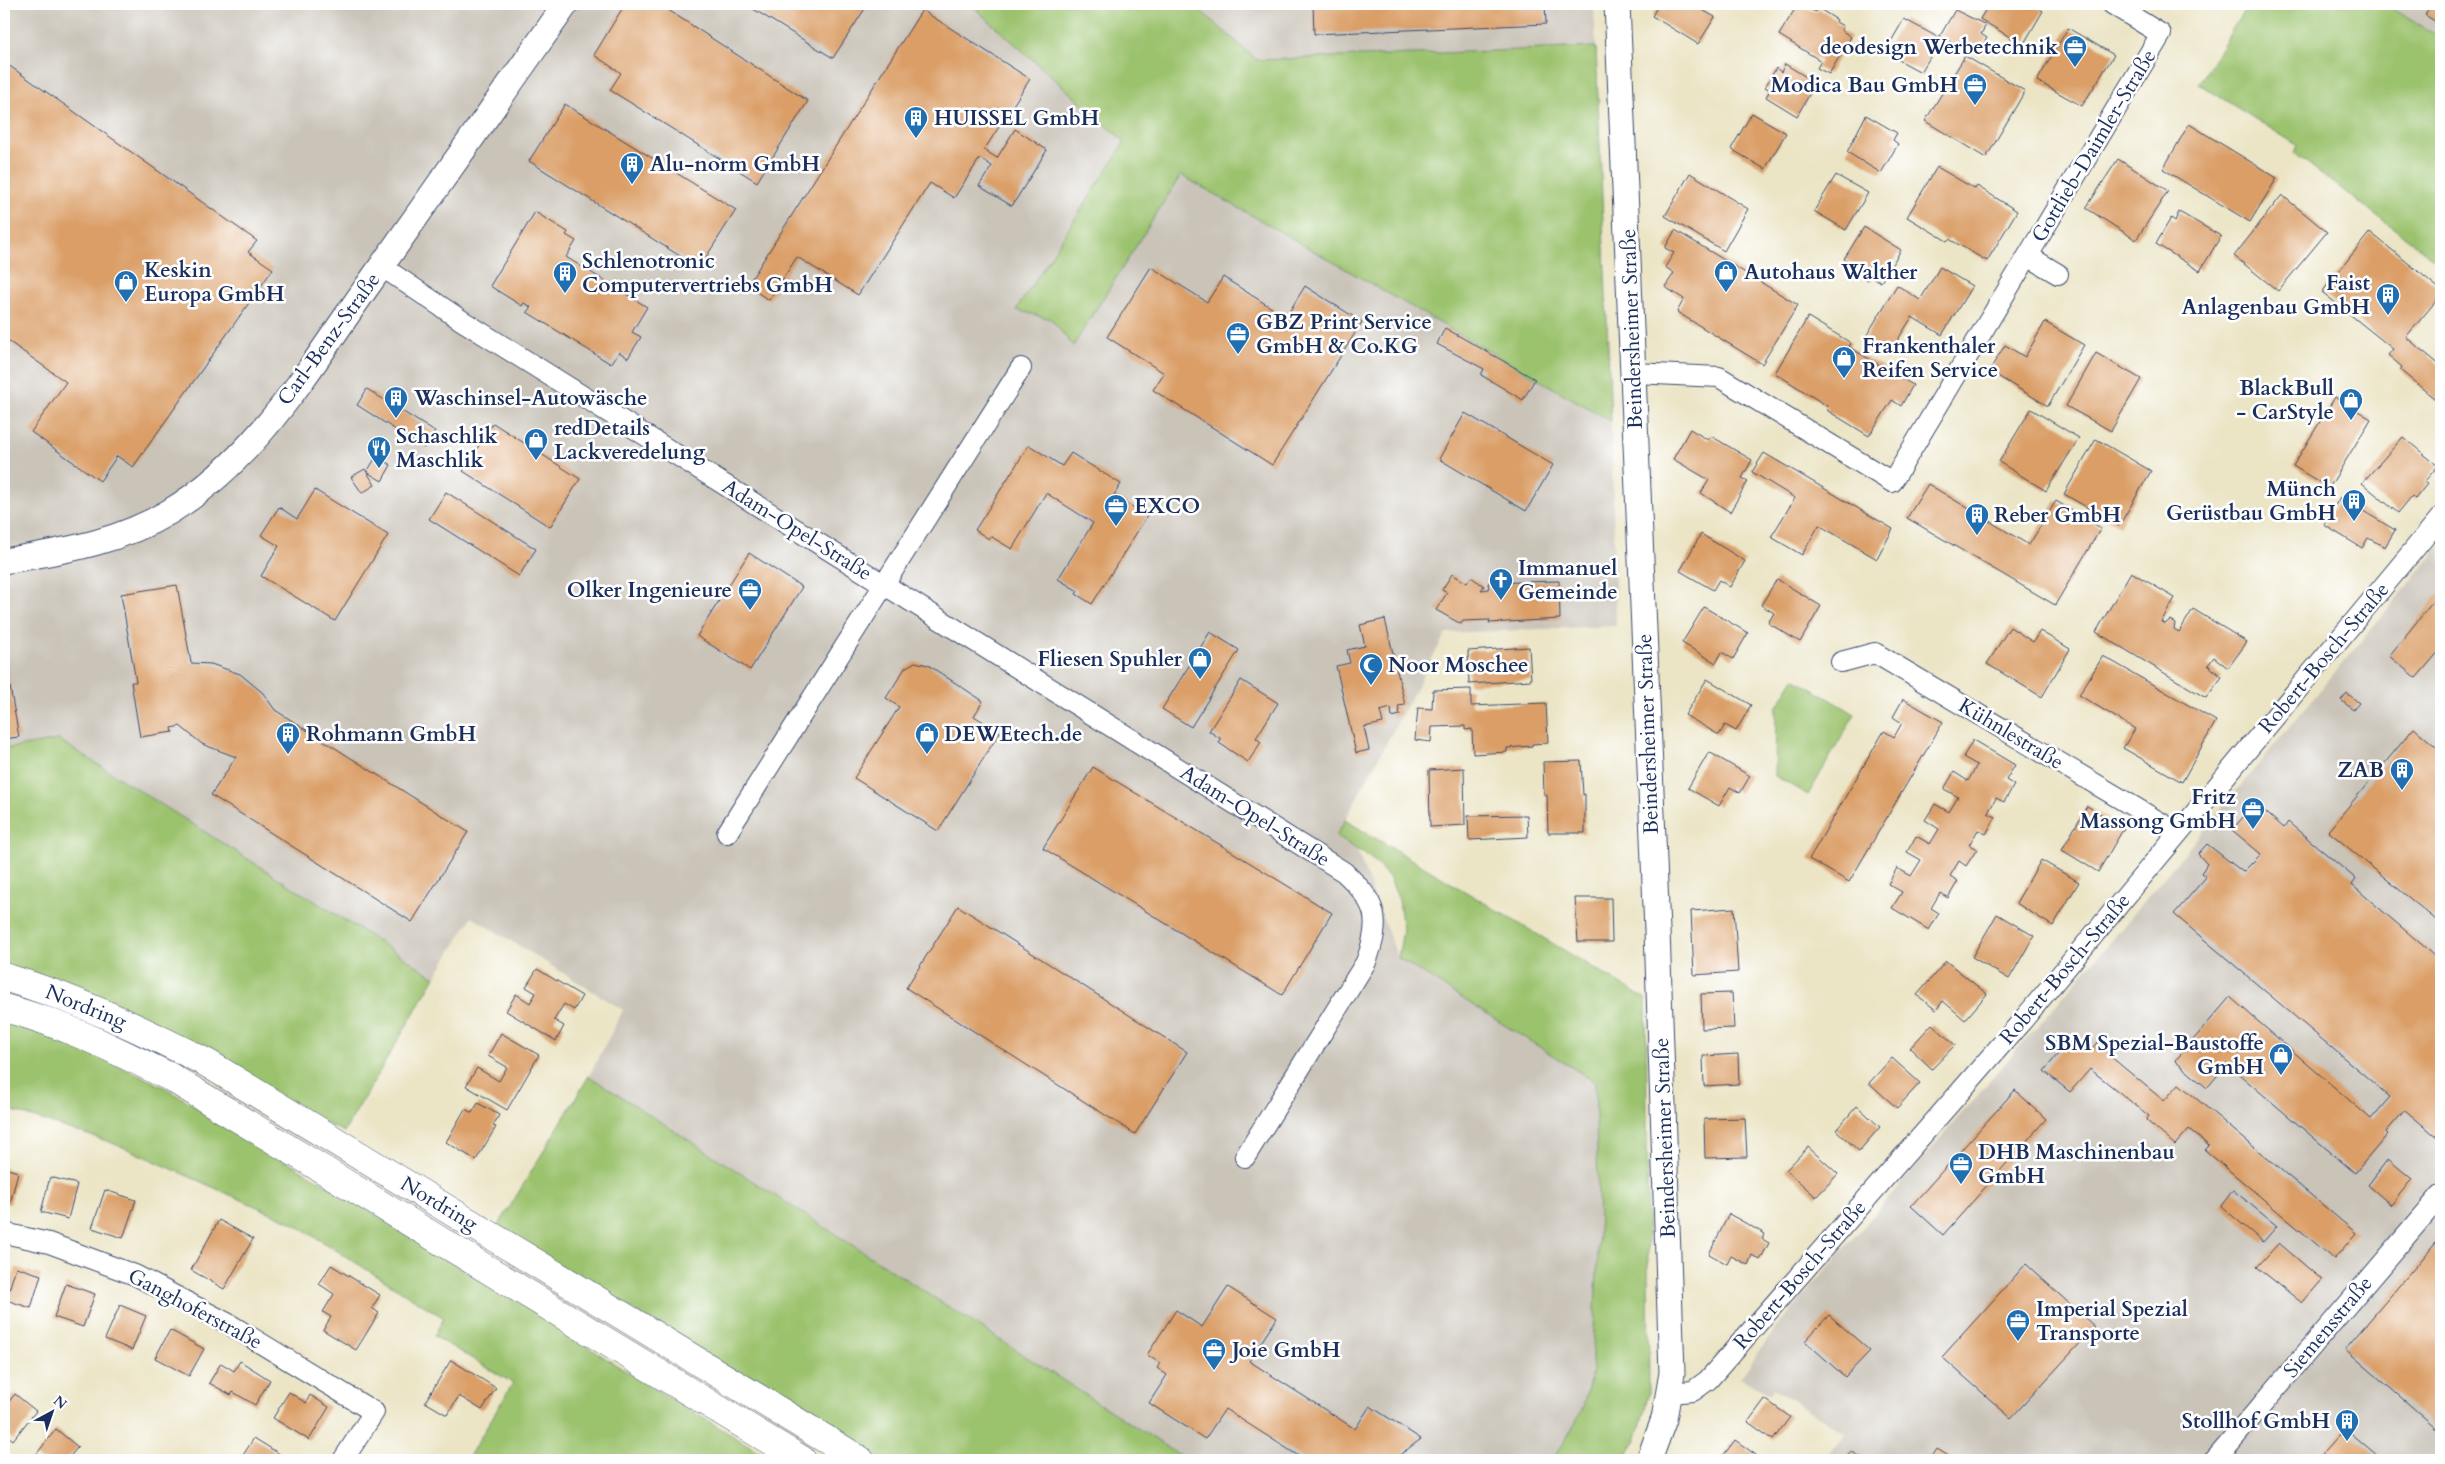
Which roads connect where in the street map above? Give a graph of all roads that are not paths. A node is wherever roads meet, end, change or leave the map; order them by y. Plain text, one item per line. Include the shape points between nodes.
1 (566, 4) edge
2 (1617, 4) edge
3 (2112, 4) edge
4 (2028, 256) junction
5 (381, 266) junction
6 (2058, 274) dead end
7 (1021, 368) dead end
8 (1634, 373) junction
9 (2441, 517) edge
10 (4, 561) edge
11 (884, 585) junction
12 (1841, 662) dead end
13 (727, 833) dead end
14 (2178, 833) junction
15 (4, 977) edge
16 (4, 1008) edge
17 (1245, 1157) dead end
18 (2441, 1195) edge
19 (4, 1233) edge
20 (1669, 1393) junction
21 (343, 1460) edge
22 (802, 1460) edge
23 (860, 1460) edge
24 (1649, 1460) edge
25 (2215, 1460) edge

1 - 5 street, Carl-Benz-Straße
2 - 8 street, Beindersheimer Straße
3 - 4 street, Gottlieb-Daimler-Straße via 2161,34
4 - 6 street, Gottlieb-Daimler-Straße
4 - 8 street, Gottlieb-Daimler-Straße via 1892,482 1719,377
5 - 10 street, Carl-Benz-Straße via 260,434 229,467 195,494 169,513 137,529 88,546
5 - 11 street, Adam-Opel-Straße via 460,320
7 - 11 street, Adam-Opel-Straße
8 - 20 street, Beindersheimer Straße via 1668,1226 1672,1373
9 - 14 street, Robert-Bosch-Straße
11 - 13 street, Adam-Opel-Straße
11 - 17 street, Adam-Opel-Straße via 1344,872 1362,890 1374,911 1375,938 1366,962
12 - 14 street, Kühnlestraße via 1875,653
14 - 20 street, Robert-Bosch-Straße via 2022,1021 1708,1380 1694,1391
15 - 23 main road, Nordring via 101,1011 207,1063
16 - 22 main road, Nordring via 113,1048 181,1083
18 - 25 street, Siemensstraße
19 - 21 street, Ganghoferstraße via 49,1243 135,1275 229,1324 374,1412
20 - 24 street, Beindersheimer Straße via 1657,1444

